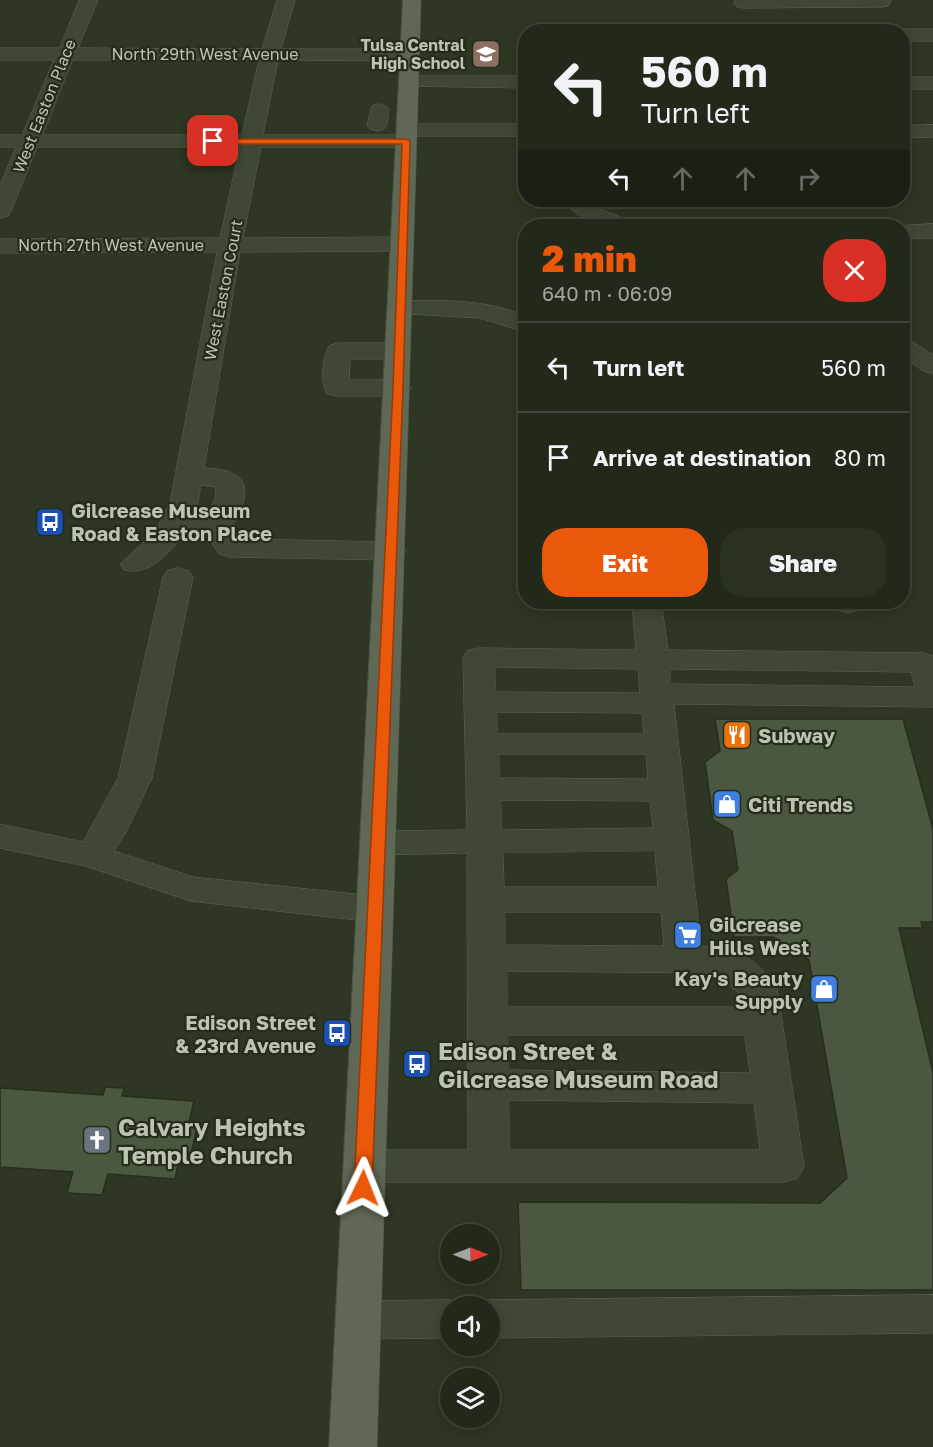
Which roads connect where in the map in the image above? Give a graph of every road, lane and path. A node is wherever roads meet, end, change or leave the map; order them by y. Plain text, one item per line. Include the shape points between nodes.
1 (88, 0) edge
2 (285, 0) edge
3 (412, 0) edge
4 (748, 16) edge
5 (891, 19) edge
6 (910, 26) edge
7 (933, 35) edge
8 (0, 54) edge
9 (65, 54) junction
10 (271, 54) junction
11 (410, 55) junction
12 (409, 82) junction
13 (518, 82) edge
14 (910, 83) edge
15 (933, 83) edge
16 (518, 130) edge
17 (933, 131) edge
18 (407, 132) junction
19 (910, 132) edge
20 (255, 133) junction
21 (0, 141) edge
22 (31, 141) junction
23 (584, 207) edge
24 (0, 211) edge
25 (605, 219) edge
26 (933, 231) edge
27 (910, 232) edge
28 (402, 244) junction
29 (230, 245) junction
30 (0, 246) edge
31 (400, 308) junction
32 (518, 322) edge
33 (398, 351) junction
34 (910, 351) edge
35 (932, 365) edge
36 (398, 388) junction
37 (188, 476) junction
38 (175, 526) junction
39 (216, 528) junction
40 (391, 550) junction
41 (135, 564) dead end
42 (178, 577) dead end
43 (648, 609) edge
44 (653, 658) junction
45 (933, 694) edge
46 (657, 698) junction
47 (480, 702) junction
48 (482, 744) junction
49 (662, 744) junction
50 (483, 789) junction
51 (667, 790) junction
52 (0, 836) edge
53 (672, 838) junction
54 (484, 842) junction
55 (378, 843) junction
56 (92, 856) junction
57 (485, 899) junction
58 (678, 900) junction
59 (374, 909) junction
60 (488, 958) junction
61 (684, 959) junction
62 (488, 1021) junction
63 (763, 1021) junction
64 (488, 1085) junction
65 (773, 1088) junction
66 (364, 1166) junction
67 (489, 1167) junction
68 (933, 1314) edge
69 (440, 1319) edge
70 (500, 1319) edge
71 (358, 1320) junction
72 (353, 1447) edge

1 - 9 street, West Easton Place
2 - 10 street, West Easton Court
3 - 11 main road
4 - 5 street
4 - 5 street
6 - 7 street
8 - 9 street, North 29th West Avenue
9 - 10 street, North 29th West Avenue
9 - 22 street, West Easton Place
10 - 11 street, North 29th West Avenue
10 - 20 street, West Easton Court
11 - 12 main road
12 - 13 street
12 - 18 main road
14 - 15 street
16 - 18 street
17 - 19 street
18 - 20 street via 368,126
18 - 28 main road
20 - 22 street
20 - 29 street, West Easton Court
21 - 22 street
22 - 24 street, West Easton Place
23 - 25 street
26 - 27 street
28 - 29 street, North 27th West Avenue
28 - 31 main road
29 - 30 street, North 27th West Avenue
29 - 37 street, West Easton Court
31 - 32 street via 486,311
31 - 33 main road
33 - 36 main road
33 - 36 street via 338,351 336,388
34 - 35 street
36 - 40 main road
37 - 38 street, West Easton Court
37 - 39 street via 218,477 229,482 224,515
38 - 39 street
38 - 41 street, West Easton Court via 160,546
39 - 40 street via 229,548
40 - 55 main road
42 - 56 street via 135,778
43 - 44 street
44 - 45 street via 924,663
44 - 46 street
44 - 47 street via 479,657
45 - 46 street
46 - 47 street
46 - 49 street
47 - 48 street
48 - 49 street
48 - 50 street
49 - 51 street
50 - 51 street
50 - 54 street
51 - 53 street
52 - 56 street
53 - 54 street
53 - 58 street
54 - 55 street
54 - 57 street
55 - 59 main road
56 - 59 street via 190,890
57 - 58 street
57 - 60 street
58 - 61 street
59 - 66 main road
60 - 61 street
60 - 62 street
61 - 63 street via 722,960 758,988
62 - 63 street
62 - 64 street
63 - 65 street
64 - 65 street
64 - 67 street
65 - 67 street via 783,1166
66 - 67 street
66 - 71 main road
68 - 70 street
69 - 71 street
71 - 72 main road

